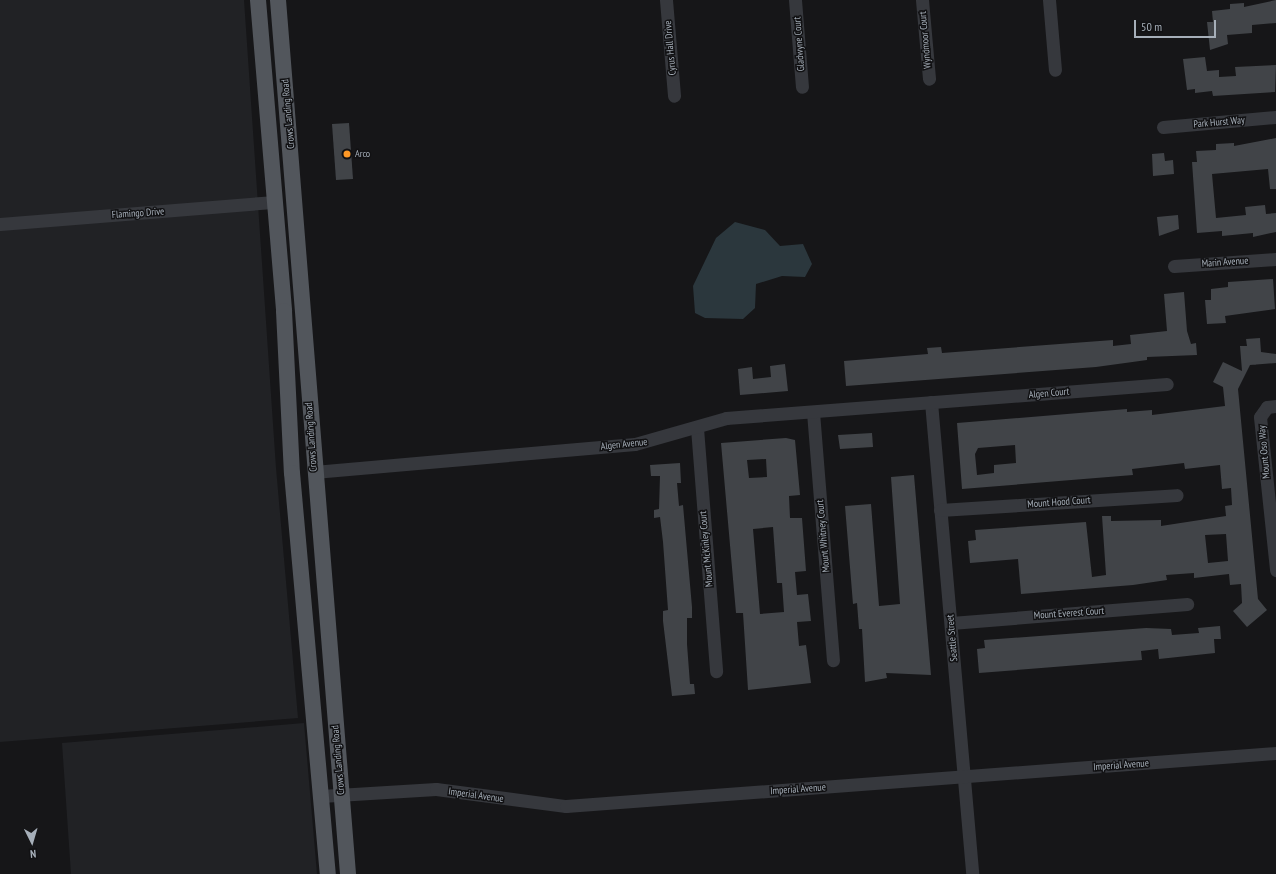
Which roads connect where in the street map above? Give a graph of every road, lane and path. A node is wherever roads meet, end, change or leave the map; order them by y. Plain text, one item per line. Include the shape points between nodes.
1 (258, 0) edge
2 (278, 0) edge
3 (666, 0) edge
4 (795, 0) edge
5 (922, 0) edge
6 (1049, 0) edge
7 (1055, 70) dead end
8 (929, 80) dead end
9 (802, 87) dead end
10 (674, 96) dead end
11 (1276, 117) edge
12 (1163, 126) dead end
13 (276, 206) junction
14 (0, 224) edge
15 (300, 250) junction
16 (1276, 259) edge
17 (1174, 266) dead end
18 (1167, 384) dead end
19 (931, 402) junction
20 (289, 404) junction
21 (1271, 407) edge
22 (813, 412) junction
23 (696, 428) junction
24 (314, 472) junction
25 (1177, 495) dead end
26 (940, 510) junction
27 (296, 514) junction
28 (1276, 570) edge
29 (1186, 604) dead end
30 (951, 622) junction
31 (326, 623) junction
32 (833, 660) dead end
33 (716, 671) dead end
34 (1276, 753) edge
35 (963, 777) junction
36 (341, 794) junction
37 (321, 796) junction
38 (325, 845) junction
39 (328, 874) edge
40 (337, 874) edge
41 (348, 874) edge
42 (972, 874) edge

1 - 13 main road, Crows Landing Road
2 - 15 main road, Crows Landing Road
3 - 10 street, Cyrus Hall Drive
4 - 9 street, Gladwyne Court
5 - 8 street, Wyndmoor Court
6 - 7 street
11 - 12 street, Park Hurst Way
13 - 14 street, Flamingo Drive
13 - 15 main road via 289,242
13 - 20 main road, Crows Landing Road
15 - 24 main road, Crows Landing Road
16 - 17 street, Marin Avenue
18 - 19 street, Algen Court
19 - 22 street, Algen Avenue
19 - 26 street, Seattle Street
20 - 24 main road via 296,413 301,460 307,470
20 - 27 main road, Crows Landing Road
21 - 28 street, Mount Oso Way via 1260,417
22 - 23 street, Algen Avenue via 726,418
22 - 32 street, Mount Whitney Court
23 - 24 street, Algen Avenue via 634,444
23 - 33 street, Mount McKinley Court
24 - 31 main road, Crows Landing Road
25 - 26 street, Mount Hood Court
26 - 30 street, Seattle Street
27 - 31 main road via 306,529 315,606
27 - 37 main road, Crows Landing Road
29 - 30 street, Mount Everest Court
30 - 35 street, Seattle Street
31 - 36 main road, Crows Landing Road
34 - 35 street, Imperial Avenue
35 - 36 street, Imperial Avenue via 566,806 436,789
35 - 42 street, Seattle Street
36 - 37 street, Imperial Avenue
36 - 41 main road, Crows Landing Road
37 - 38 main road, Crows Landing Road
38 - 39 main road, Crows Landing Road
38 - 40 main road via 333,851

